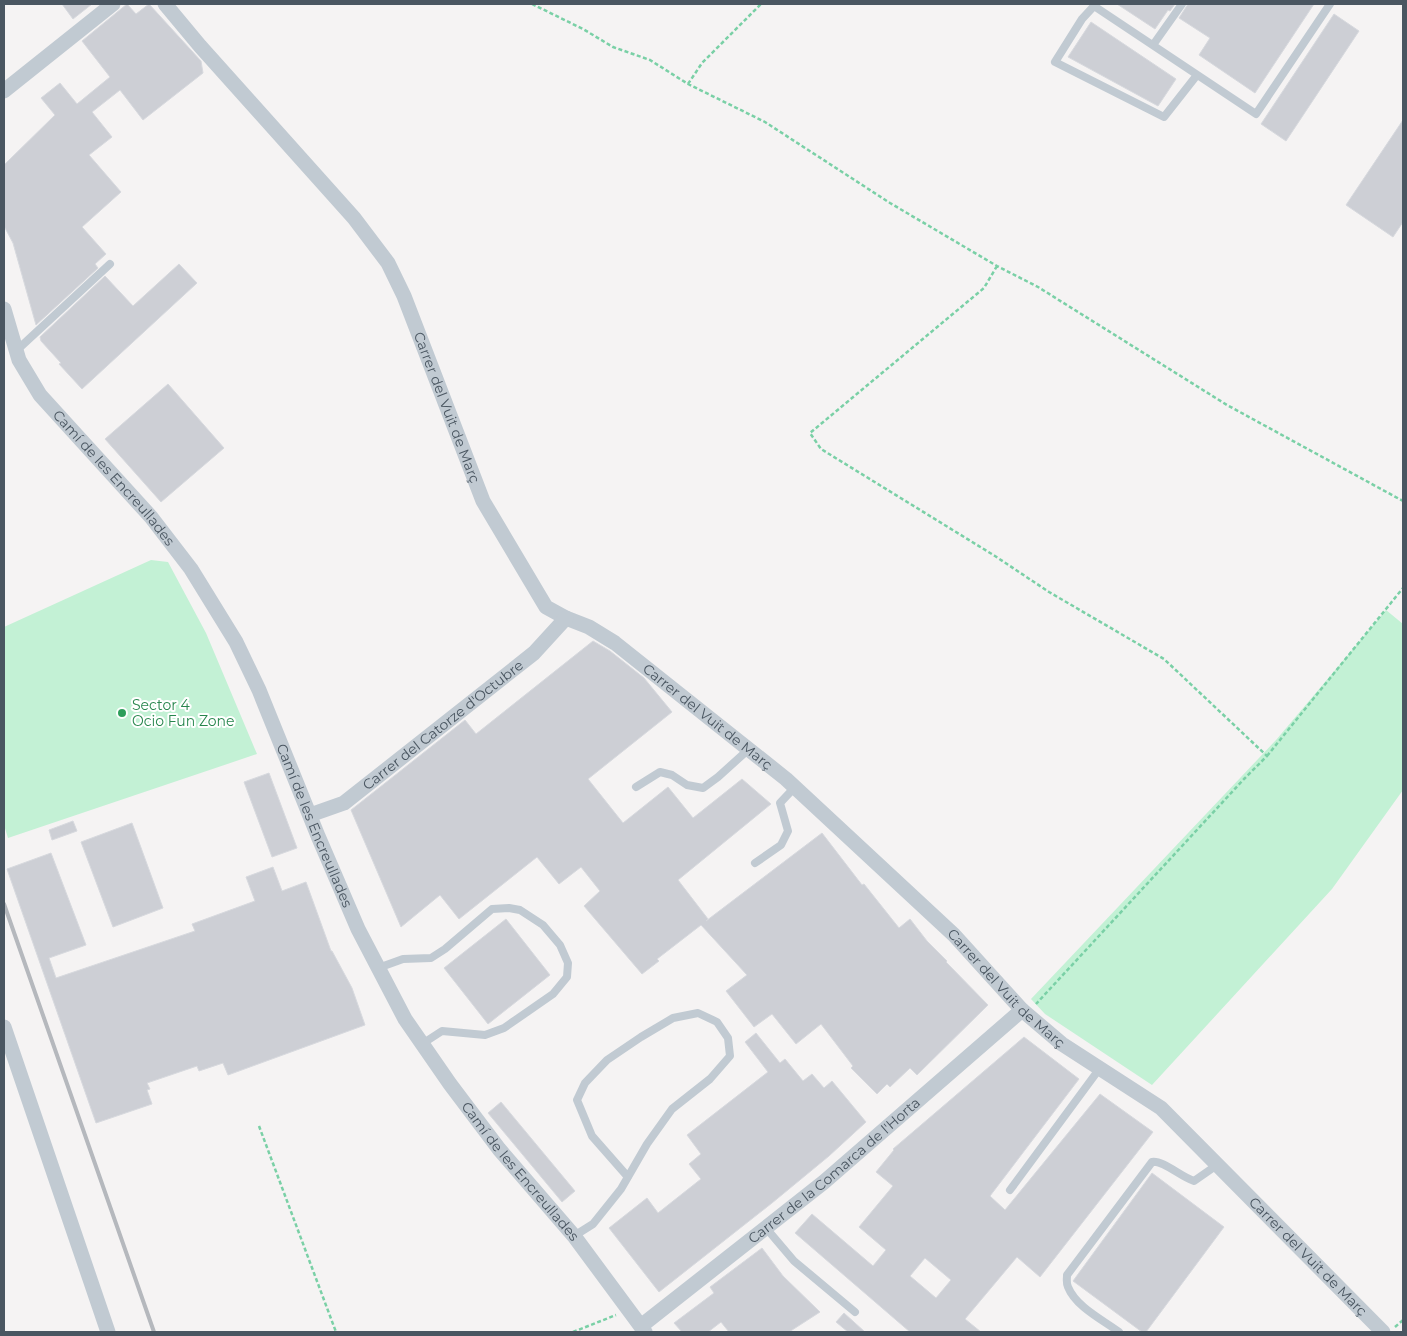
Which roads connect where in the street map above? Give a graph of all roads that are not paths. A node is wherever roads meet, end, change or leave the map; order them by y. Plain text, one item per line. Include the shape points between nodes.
1 (113, 4) edge
2 (165, 4) edge
3 (1182, 4) edge
4 (1330, 4) edge
5 (1095, 5) edge
6 (1153, 45) junction
7 (1197, 75) junction
8 (4, 91) edge
9 (110, 264) dead end
10 (4, 309) edge
11 (16, 351) junction
12 (566, 618) junction
13 (749, 749) junction
14 (636, 787) dead end
15 (795, 787) junction
16 (310, 815) junction
17 (755, 863) dead end
18 (378, 968) junction
19 (1025, 1012) junction
20 (4, 1027) edge
21 (422, 1044) junction
22 (1100, 1068) junction
23 (1217, 1165) junction
24 (628, 1177) junction
25 (1010, 1190) dead end
26 (766, 1228) junction
27 (574, 1236) junction
28 (856, 1312) dead end
29 (643, 1329) edge
30 (108, 1332) edge
31 (1119, 1332) edge
32 (1383, 1332) edge

1 - 8 street
2 - 12 street, Carrer del Vuit de Març via 354,218 388,263 404,296 483,501 546,607
3 - 6 lane
4 - 7 lane via 1256,114
5 - 6 lane
5 - 7 lane via 1082,19 1056,62 1164,117
6 - 7 lane
9 - 11 lane
10 - 11 street, Camí de les Encreullades
11 - 16 street, Camí de les Encreullades via 40,395 151,517 191,568 236,642
12 - 13 street, Carrer del Vuit de Març via 615,643
12 - 16 street, Carrer del Catorze d'Octubre via 534,654 344,803
13 - 14 lane via 703,788 687,786 672,775 660,772
13 - 15 street, Carrer del Vuit de Març
15 - 17 lane via 780,804 788,831 781,845
15 - 19 street, Carrer del Vuit de Març via 954,935
16 - 18 street, Camí de les Encreullades
18 - 21 street, Camí de les Encreullades
18 - 21 lane via 403,959 432,958 492,910 520,910 543,925 560,945 568,963 567,977 553,994 504,1028 485,1036 442,1031
19 - 22 street, Carrer del Vuit de Març via 1062,1044
19 - 26 street, Carrer de la Comarca de l'Horta
20 - 30 street
21 - 27 street, Camí de les Encreullades via 499,1149
22 - 23 street, Carrer del Vuit de Març via 1161,1108
22 - 25 lane
23 - 31 lane via 1194,1181 1158,1161 1152,1162 1067,1275 1067,1285 1074,1296
23 - 32 street, Carrer del Vuit de Març
24 - 24 lane via 592,1136 577,1100 585,1083 607,1060 673,1018 698,1013 717,1022 728,1038 730,1056 710,1079 672,1109
24 - 27 lane via 593,1224
26 - 28 lane via 794,1261
26 - 29 street, Carrer de la Comarca de l'Horta
27 - 29 street, Camí de les Encreullades

